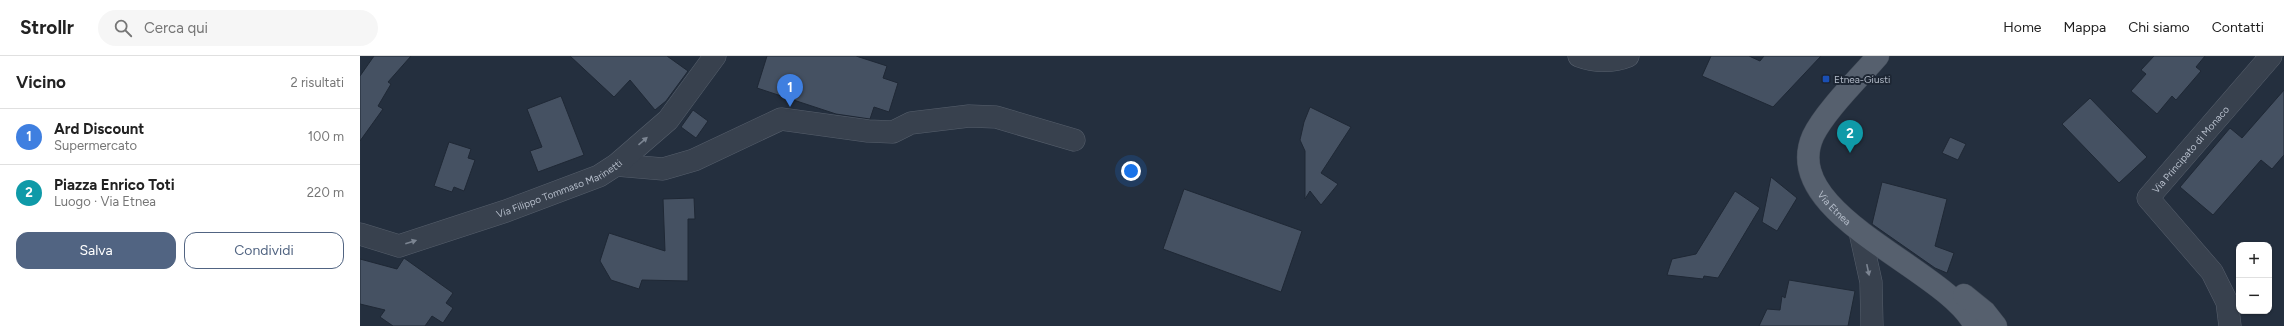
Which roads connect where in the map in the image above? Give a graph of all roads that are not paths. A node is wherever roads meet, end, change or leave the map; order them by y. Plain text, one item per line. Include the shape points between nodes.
1 (715, 56) edge
2 (1580, 56) edge
3 (1628, 56) edge
4 (1878, 56) edge
5 (2271, 56) edge
6 (1074, 140) dead end
7 (616, 165) junction
8 (1860, 232) junction
9 (360, 234) edge
10 (1922, 274) junction
11 (1872, 326) edge
12 (1975, 326) edge
13 (1996, 326) edge
14 (2230, 326) edge

7 -> 1 street, Via Filippo Tommaso Marinetti via 668,120
2 - 3 street via 1604,60
4 - 8 main road, Via Etnea via 1835,105 1814,136 1809,151 1810,167 1816,185 1830,204
5 - 14 street, Via Principato di Monaco via 2148,198 2212,272 2227,302
6 - 7 street via 996,116 968,116 911,123 893,132 781,119 694,160 663,169
9 -> 7 street, Via Filippo Tommaso Marinetti via 399,246 506,211 599,176
8 - 10 main road, Via Etnea
8 -> 11 street via 1871,282
10 - 12 main road, Via Etnea via 1958,305
10 - 13 main road via 1970,299

